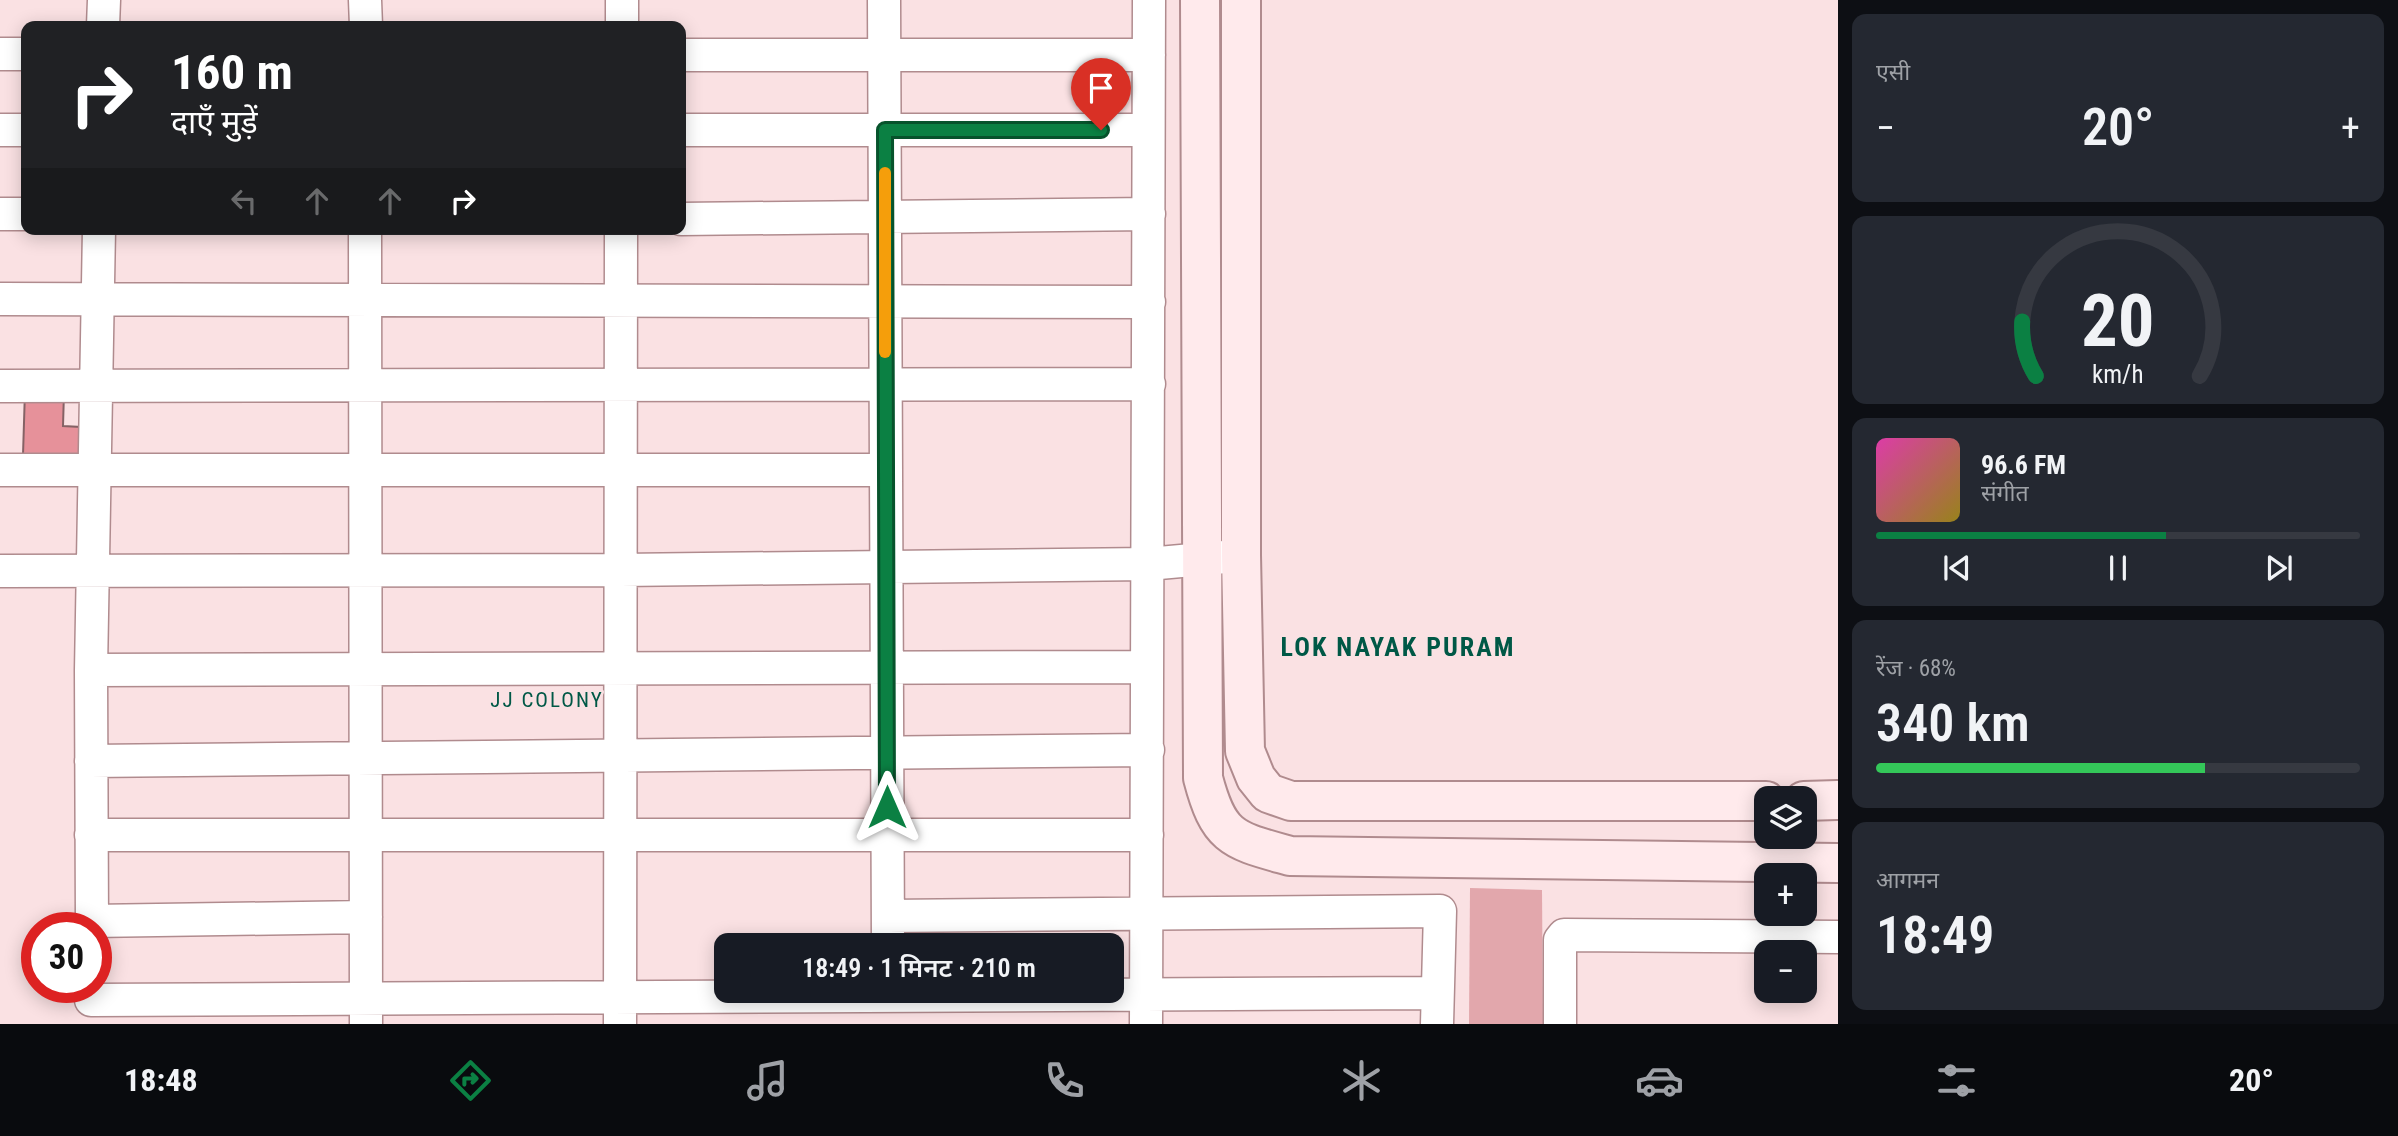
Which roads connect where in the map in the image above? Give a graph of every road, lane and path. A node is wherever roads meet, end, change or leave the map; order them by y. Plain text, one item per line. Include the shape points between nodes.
1 (104, 0) edge
2 (365, 0) edge
3 (622, 0) edge
4 (884, 0) edge
5 (1149, 0) edge
6 (1200, 0) edge
7 (1241, 0) edge
8 (103, 21) edge
9 (366, 21) edge
10 (622, 21) edge
11 (0, 54) edge
12 (21, 54) edge
13 (686, 55) edge
14 (884, 55) junction
15 (1149, 55) junction
16 (0, 130) edge
17 (21, 130) edge
18 (686, 130) edge
19 (885, 130) junction
20 (1148, 130) junction
21 (0, 214) edge
22 (21, 214) edge
23 (1149, 214) junction
24 (885, 217) junction
25 (686, 219) edge
26 (99, 235) edge
27 (365, 235) edge
28 (621, 235) edge
29 (0, 299) edge
30 (97, 299) junction
31 (365, 300) junction
32 (621, 301) junction
33 (885, 302) junction
34 (1149, 302) junction
35 (885, 384) junction
36 (1149, 384) junction
37 (621, 385) junction
38 (0, 386) edge
39 (95, 386) junction
40 (365, 386) junction
41 (93, 470) junction
42 (367, 470) junction
43 (621, 470) junction
44 (886, 470) junction
45 (0, 471) edge
46 (1241, 555) junction
47 (1202, 561) junction
48 (1148, 564) junction
49 (886, 566) junction
50 (621, 570) junction
51 (0, 571) edge
52 (93, 571) junction
53 (367, 571) junction
54 (887, 667) junction
55 (1147, 667) junction
56 (621, 668) junction
57 (367, 669) junction
58 (91, 670) junction
59 (1148, 750) junction
60 (887, 752) junction
61 (621, 755) junction
62 (367, 758) junction
63 (91, 761) junction
64 (1838, 800) edge
65 (1754, 801) edge
66 (1817, 801) edge
67 (887, 834) junction
68 (92, 835) junction
69 (366, 835) junction
70 (620, 835) junction
71 (1147, 835) junction
72 (1838, 863) edge
73 (92, 912) edge
74 (1147, 914) junction
75 (366, 917) junction
76 (112, 923) edge
77 (888, 931) edge
78 (1838, 937) edge
79 (1437, 993) junction
80 (91, 1004) edge
81 (888, 1004) edge
82 (1146, 1010) edge
83 (366, 1011) edge
84 (620, 1011) edge
85 (1437, 1024) edge
86 (1560, 1024) edge

1 - 8 street
2 - 9 street
3 - 10 street
4 - 14 street
5 - 15 street
6 - 47 street
7 - 46 street
11 - 12 street
13 - 14 street
14 - 15 street
14 - 19 street
15 - 20 street
16 - 17 street
18 - 19 street
19 - 20 street
19 - 24 street
20 - 23 street
21 - 22 street
23 - 24 street
23 - 34 street
24 - 25 street
24 - 33 street
26 - 30 street
27 - 31 street
28 - 32 street
29 - 30 street
30 - 31 street
30 - 39 street
31 - 32 street
31 - 40 street
32 - 33 street
32 - 37 street
33 - 34 street
33 - 35 street
34 - 36 street
35 - 36 street
35 - 37 street
35 - 44 street
36 - 48 street
37 - 40 street
37 - 43 street
38 - 39 street
39 - 40 street
39 - 41 street
40 - 42 street
41 - 42 street
41 - 45 street
41 - 52 street
42 - 43 street
42 - 53 street
43 - 44 street
43 - 50 street
44 - 49 street
46 - 47 street
46 - 65 street via 1245,751 1268,793 1291,801
47 - 48 street
47 - 72 street via 1203,778 1211,809 1224,829 1248,844 1290,856
48 - 49 street
48 - 55 street
49 - 50 street
49 - 54 street
50 - 53 street
50 - 56 street
51 - 52 street
52 - 53 street
52 - 58 street
53 - 57 street
54 - 55 street
54 - 56 street
54 - 60 street
55 - 59 street
56 - 57 street
56 - 61 street
57 - 58 street
57 - 62 street
58 - 63 street
59 - 60 street
59 - 71 street
60 - 61 street
60 - 67 street
61 - 62 street
61 - 70 street
62 - 63 street
62 - 69 street
63 - 68 street
64 - 66 street
67 - 70 street
67 - 71 street
67 - 77 street
68 - 69 street
68 - 73 street
69 - 70 street
69 - 75 street
70 - 84 street
71 - 74 street
74 - 77 street
74 - 79 street via 1440,911
74 - 82 street
75 - 76 street
75 - 83 street
78 - 86 street via 1564,935 1560,940
79 - 82 street
79 - 85 street
80 - 83 street
81 - 82 street
81 - 84 street
83 - 84 street

